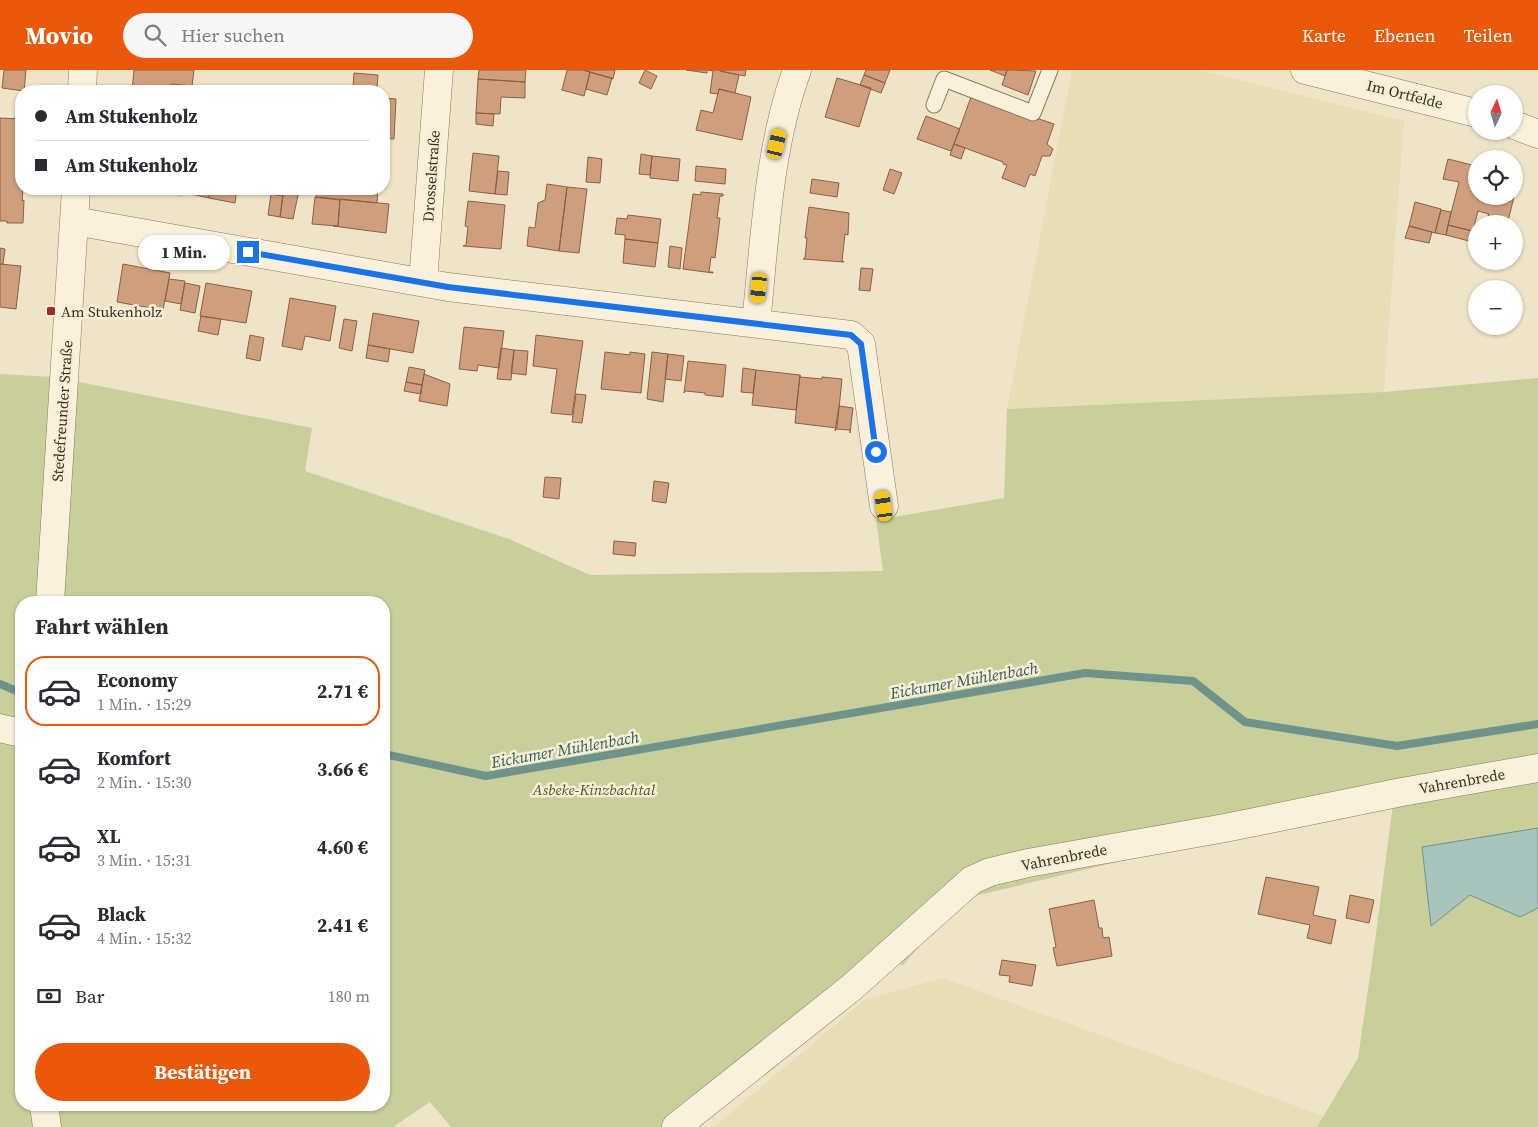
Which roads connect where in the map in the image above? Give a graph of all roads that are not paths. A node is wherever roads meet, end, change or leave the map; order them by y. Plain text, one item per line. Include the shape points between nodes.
1 (83, 70) edge
2 (439, 70) edge
3 (797, 70) edge
4 (1050, 70) edge
5 (1304, 70) edge
6 (82, 85) edge
7 (934, 105) dead end
8 (1468, 111) edge
9 (1523, 128) edge
10 (1538, 134) edge
11 (76, 195) edge
12 (74, 221) junction
13 (423, 282) junction
14 (756, 323) junction
15 (884, 506) dead end
16 (50, 596) edge
17 (0, 728) edge
18 (15, 732) edge
19 (1538, 768) edge
20 (45, 1111) edge
21 (47, 1127) edge
22 (676, 1127) edge

1 - 6 street
2 - 13 street, Drosselstraße
3 - 14 street via 787,96 777,144
4 - 7 lane via 1034,113 944,79
5 - 8 street, Im Ortfelde
9 - 10 street
11 - 12 street, Stedefreunder Straße
12 - 13 street
12 - 16 street, Stedefreunder Straße
13 - 14 street
14 - 15 street via 851,335 861,344
17 - 18 street
19 - 22 street, Vahrenbrede via 990,872 972,880 850,988
20 - 21 street

